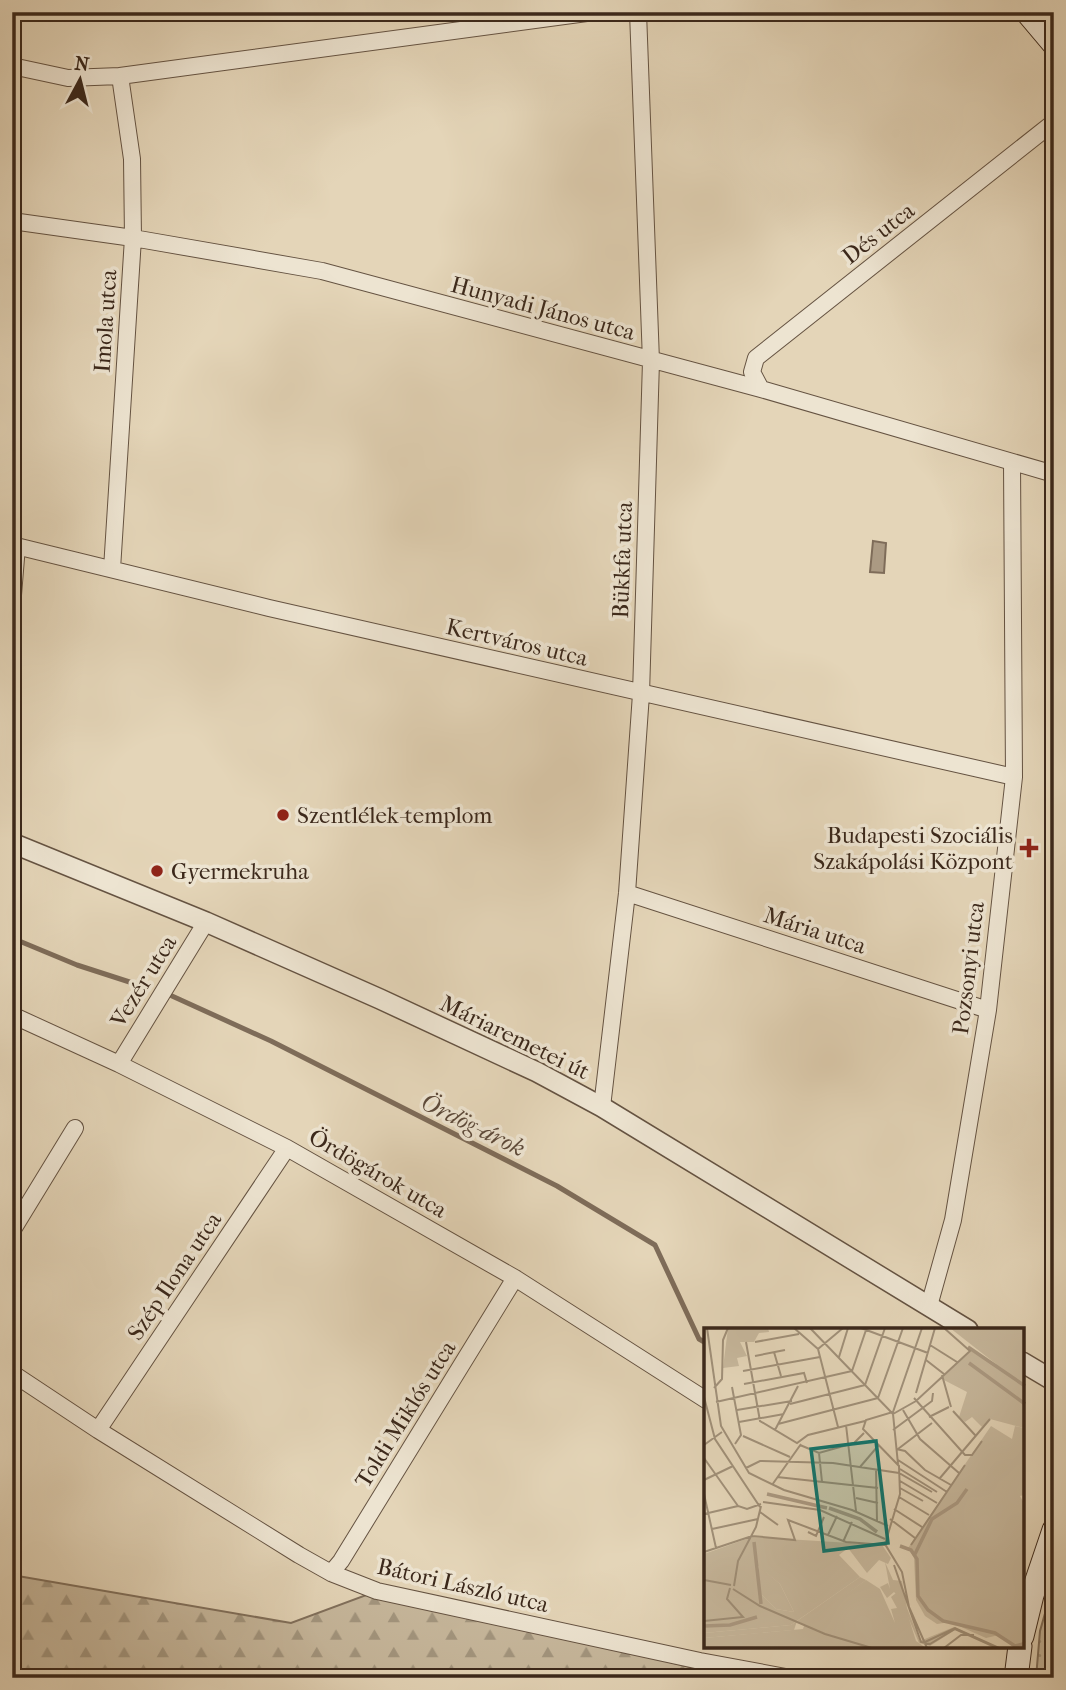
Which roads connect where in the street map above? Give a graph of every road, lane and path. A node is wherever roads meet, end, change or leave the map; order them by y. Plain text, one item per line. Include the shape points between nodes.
1 (594, 12) edge
2 (638, 12) edge
3 (1027, 12) edge
4 (1054, 44) edge
5 (12, 66) edge
6 (120, 76) junction
7 (1054, 122) edge
8 (12, 221) edge
9 (132, 238) junction
10 (651, 360) junction
11 (761, 389) junction
12 (1012, 463) junction
13 (1054, 474) edge
14 (15, 546) edge
15 (112, 569) junction
16 (12, 607) edge
17 (641, 694) junction
18 (1014, 777) junction
19 (12, 843) edge
20 (627, 893) junction
21 (206, 922) junction
22 (988, 1010) junction
23 (12, 1014) edge
24 (119, 1064) junction
25 (602, 1107) junction
26 (75, 1128) dead end
27 (287, 1148) junction
28 (12, 1231) edge
29 (515, 1278) junction
30 (929, 1307) junction
31 (966, 1328) edge
32 (1024, 1363) edge
33 (12, 1373) edge
34 (1054, 1381) edge
35 (704, 1399) edge
36 (98, 1430) junction
37 (1054, 1530) edge
38 (331, 1573) junction
39 (1024, 1620) edge
40 (1020, 1648) edge
41 (791, 1678) edge
42 (1016, 1678) edge

1 - 6 street
2 - 10 street, Bükkfa utca
3 - 4 main road
5 - 6 street via 68,78
6 - 9 street, Imola utca via 132,159
7 - 11 street, Dés utca via 756,358 752,372
8 - 9 street, Hunyadi János utca
9 - 10 street, Hunyadi János utca via 322,271
9 - 15 street, Imola utca
10 - 11 street, Hunyadi János utca
10 - 17 street, Bükkfa utca
11 - 12 street, Hunyadi János utca
12 - 13 street, Hunyadi János utca
12 - 18 street, Pozsonyi utca
14 - 15 street, Kertváros utca
14 - 16 street
15 - 17 street, Kertváros utca
17 - 18 street, Kertváros utca
17 - 20 street, Bükkfa utca
18 - 22 street, Pozsonyi utca
19 - 21 street, Máriaremetei út
20 - 22 street, Mária utca
20 - 25 street, Bükkfa utca
21 - 24 street, Vezér utca
21 - 25 street, Máriaremetei út via 471,1041
22 - 30 street, Pozsonyi utca via 953,1220
23 - 24 street, Ördögárok utca
24 - 27 street, Ördögárok utca
25 - 30 street, Máriaremetei út
26 - 28 street
27 - 29 street, Ördögárok utca
27 - 36 street, Szép Ilona utca
29 - 35 street, Ördögárok utca
29 - 38 street, Toldi Miklós utca
30 - 31 street, Máriaremetei út
32 - 34 street
33 - 36 street, Bátori László utca
36 - 38 street, Bátori László utca
37 - 39 main road
38 - 41 street, Bátori László utca via 377,1591
40 - 42 main road

